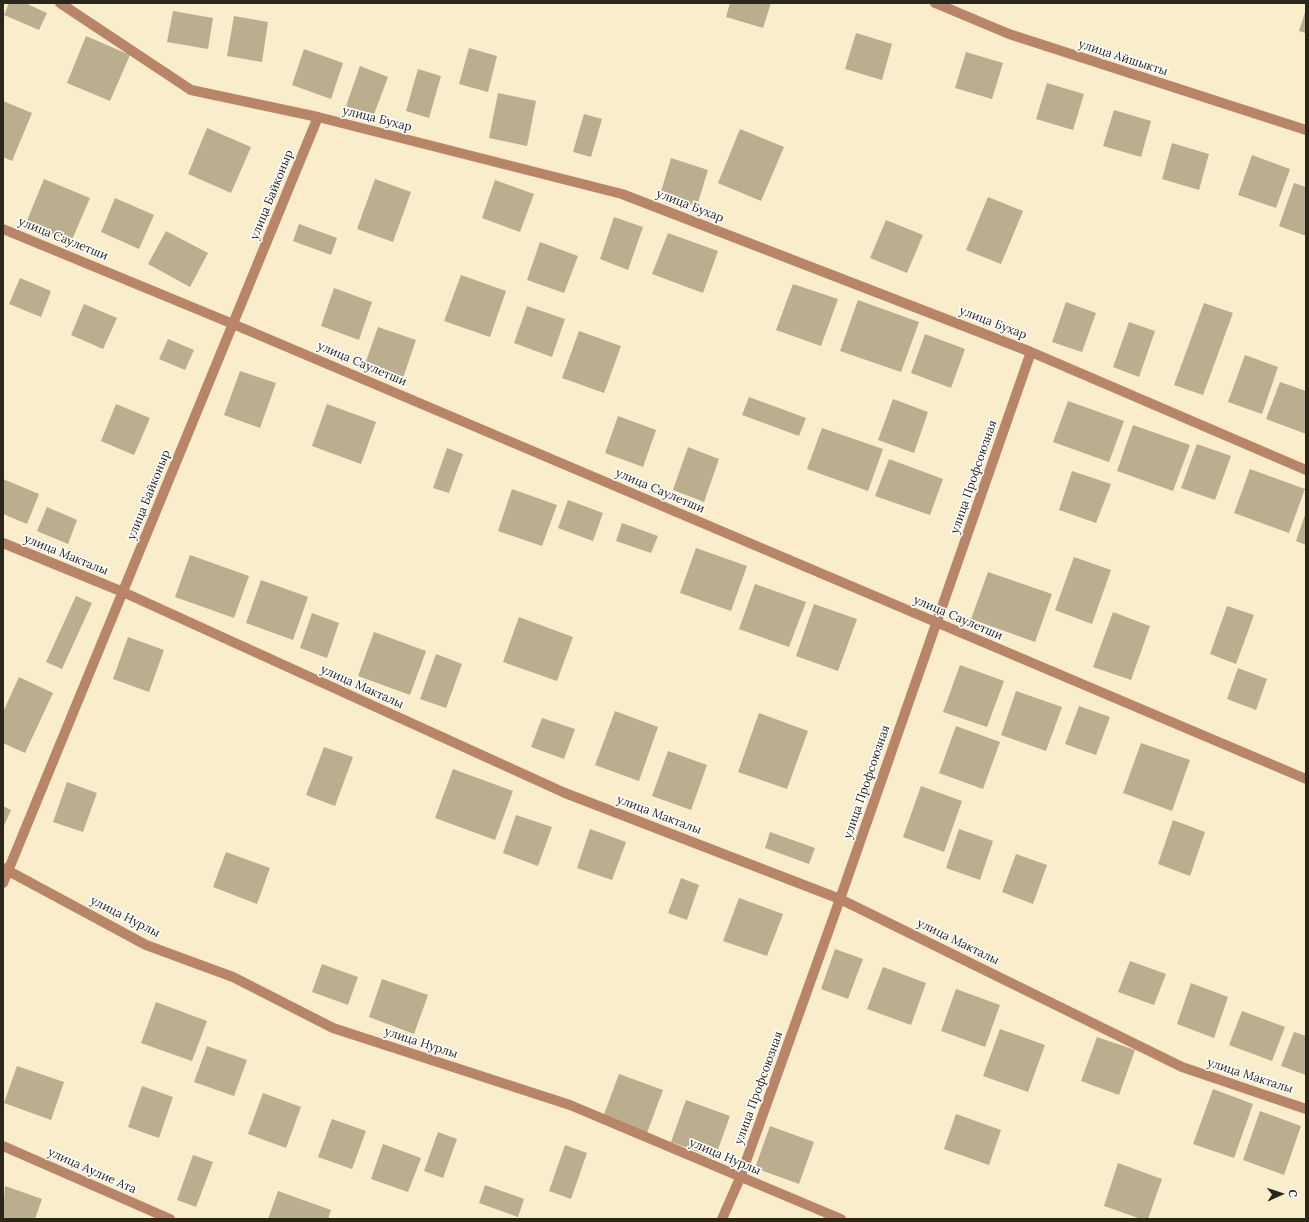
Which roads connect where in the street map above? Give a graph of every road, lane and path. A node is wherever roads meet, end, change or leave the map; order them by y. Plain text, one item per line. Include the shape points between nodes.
1 (60, 3) edge
2 (935, 3) edge
3 (318, 117) junction
4 (1306, 130) edge
5 (3, 229) edge
6 (233, 324) junction
7 (1031, 352) junction
8 (1306, 470) edge
9 (3, 543) edge
10 (123, 592) junction
11 (937, 623) junction
12 (1306, 779) edge
13 (6, 869) edge
14 (3, 882) edge
15 (840, 899) junction
16 (1306, 1109) edge
17 (3, 1146) edge
18 (740, 1178) junction
19 (170, 1219) edge
20 (722, 1219) edge
21 (841, 1219) edge

1 - 3 street, улица Бухар via 191,90
2 - 4 street, улица Айшыкты via 1009,34
3 - 6 street, улица Байконыр
3 - 7 street, улица Бухар via 622,194
5 - 6 street, улица Саулетши
6 - 10 street, улица Байконыр
6 - 11 street, улица Саулетши
7 - 8 street, улица Бухар
7 - 11 street, улица Профсоюзная
9 - 10 street, улица Макталы
10 - 13 street, улица Байконыр
10 - 15 street, улица Макталы via 565,793
11 - 12 street, улица Саулетши
11 - 15 street, улица Профсоюзная
13 - 14 street, улица Байконыр
13 - 18 street, улица Нурлы via 146,945 233,977 333,1028 570,1105
15 - 16 street, улица Макталы via 1182,1067
15 - 18 street, улица Профсоюзная
17 - 19 street, улица Аулие Ата
18 - 20 street, улица Профсоюзная
18 - 21 street, улица Нурлы

